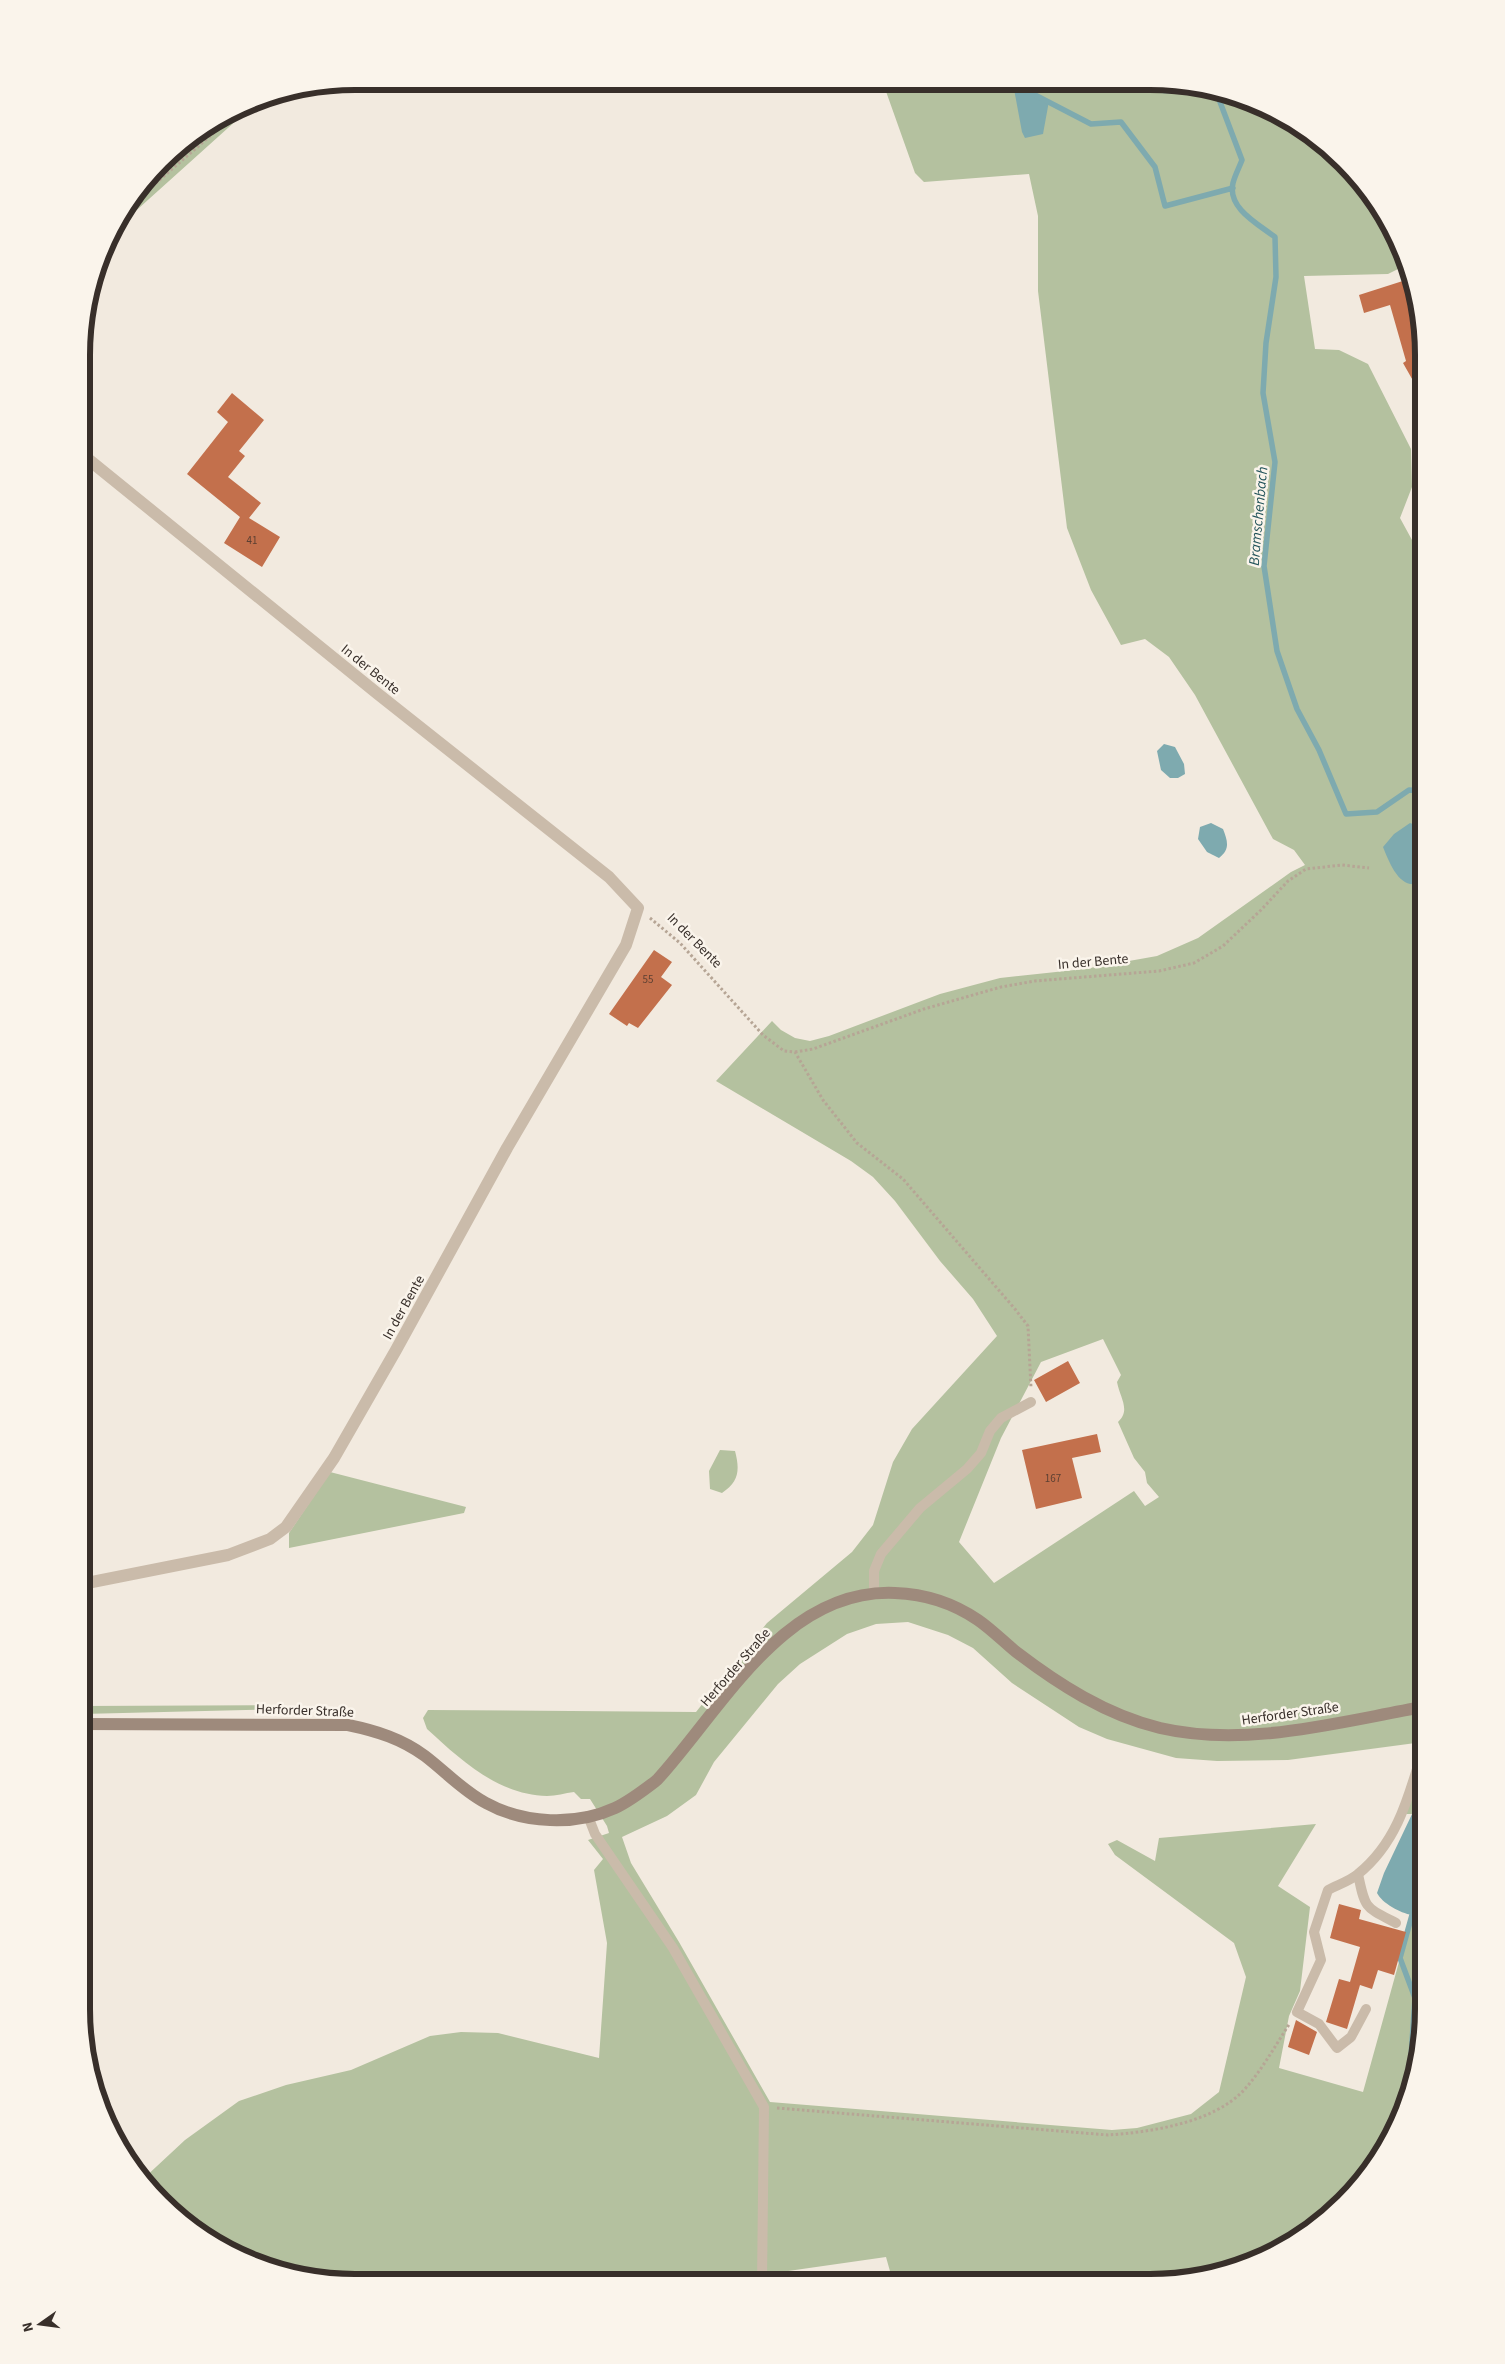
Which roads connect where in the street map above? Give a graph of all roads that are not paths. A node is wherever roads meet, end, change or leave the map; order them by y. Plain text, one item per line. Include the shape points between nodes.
1 (90, 461) edge
2 (1031, 1402) road end
3 (90, 1582) edge
4 (874, 1592) junction
5 (1415, 1708) edge
6 (90, 1724) edge
7 (1415, 1775) edge
8 (588, 1816) junction
9 (1358, 1874) junction
10 (1396, 1922) dead end
11 (1366, 2009) dead end
12 (762, 2274) edge

1 - 3 street, In der Bente via 609,877 638,908 626,945 507,1148 396,1350 334,1458 286,1527 270,1539 228,1556
2 - 4 lane via 1001,1418 990,1431 981,1453 920,1508 881,1554 874,1571
4 - 5 main road, Herforder Straße via 911,1594 954,1606 978,1620 1054,1679 1090,1701 1124,1717 1158,1727 1195,1734 1235,1736 1273,1733
4 - 8 main road, Herforder Straße via 834,1602 789,1629 763,1653 656,1780 615,1808
6 - 8 main road, Herforder Straße via 348,1725 378,1731 400,1740 486,1804 543,1820
7 - 9 lane via 1402,1816 1384,1848
8 - 12 lane via 594,1834 673,1948 764,2107
9 - 10 lane via 1363,1899 1369,1909
9 - 11 lane via 1328,1890 1314,1932 1321,1960 1297,2012 1319,2024 1337,2048 1350,2037

